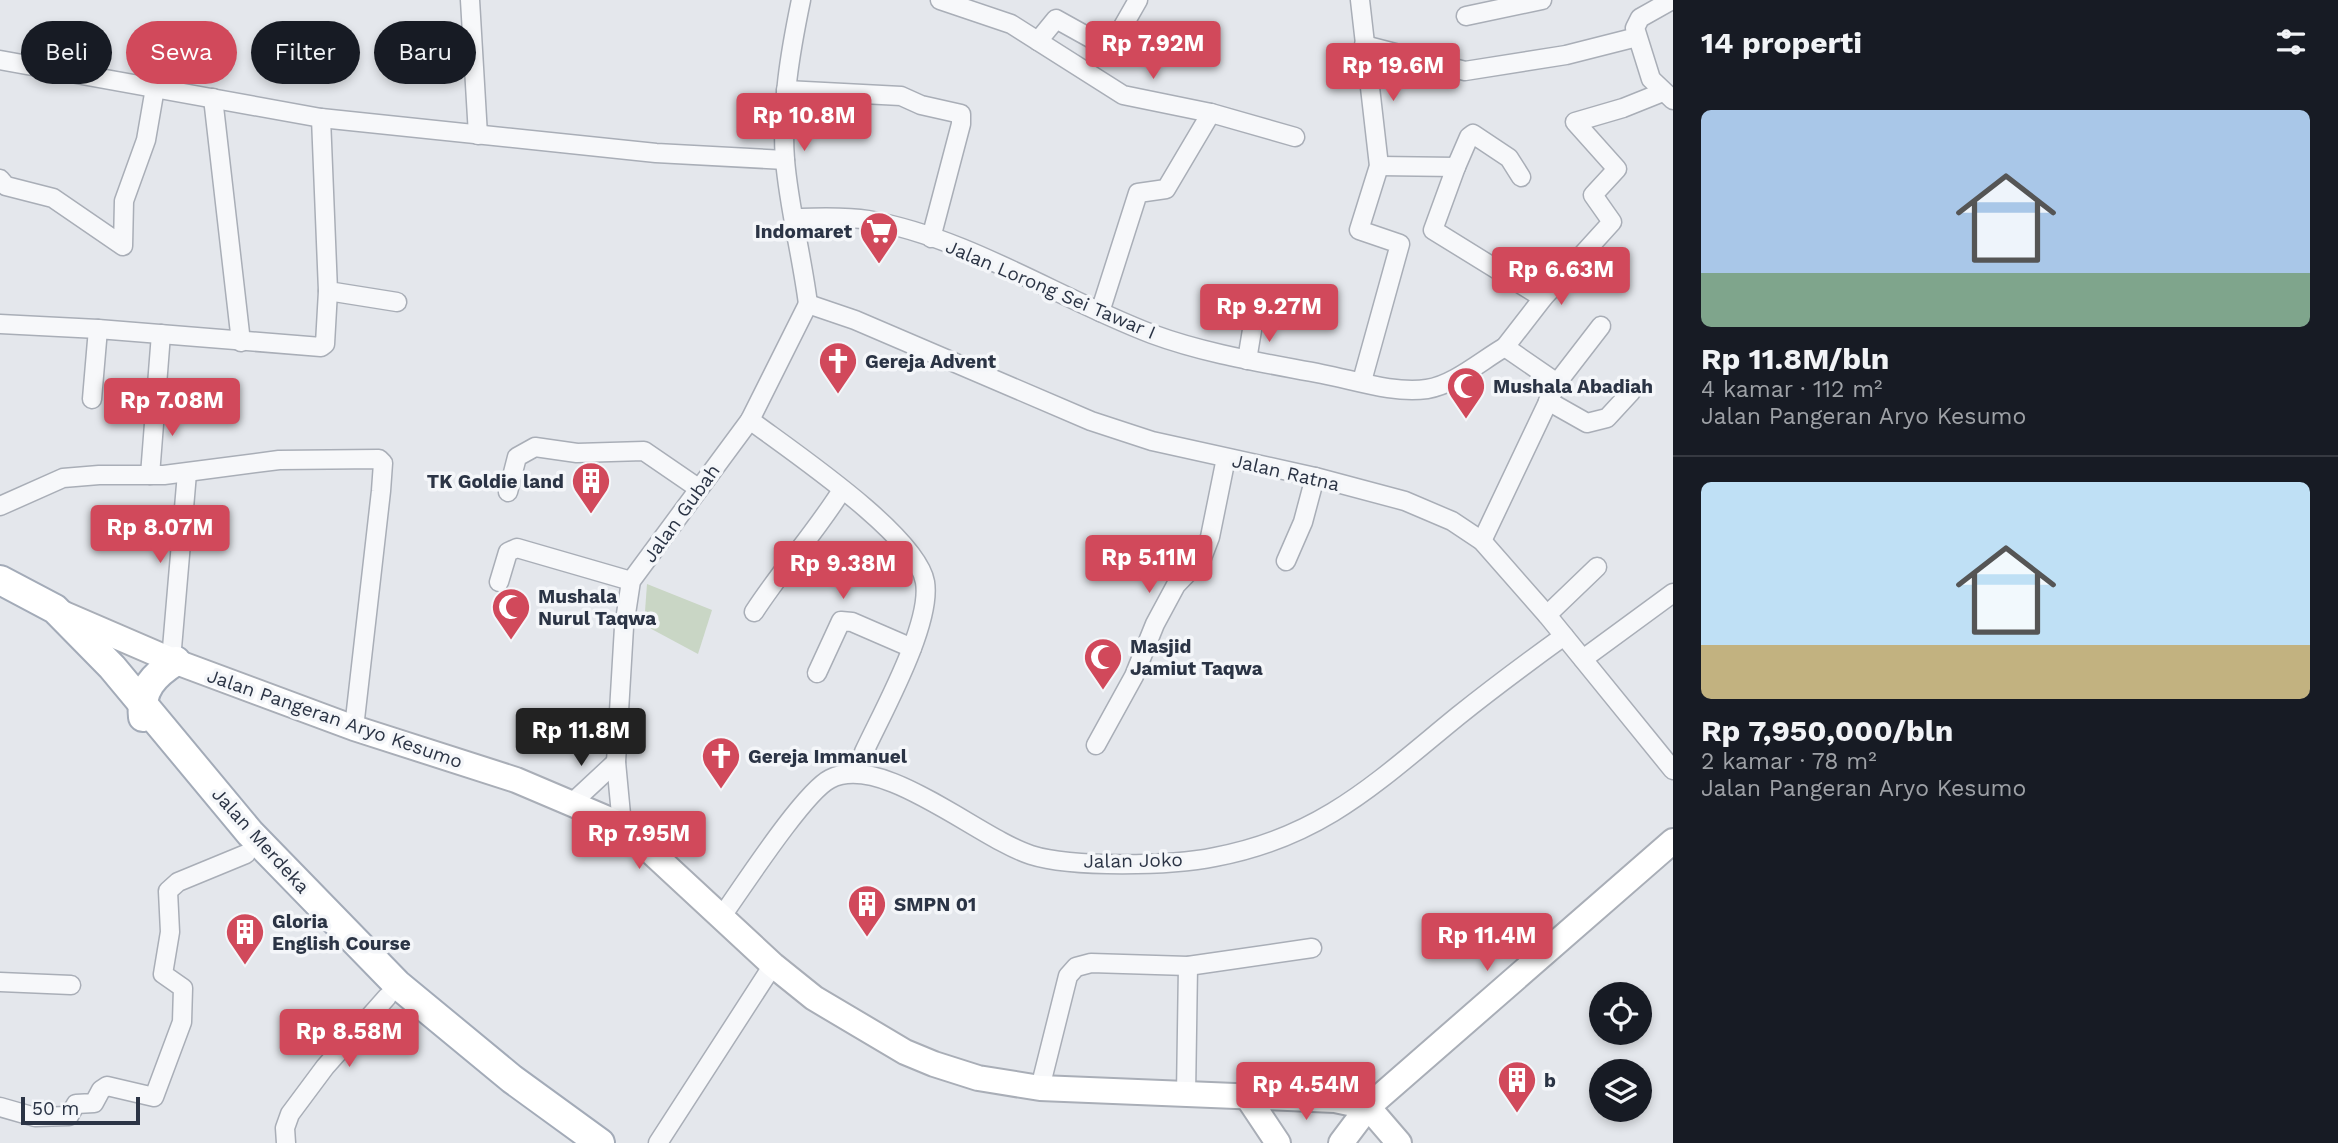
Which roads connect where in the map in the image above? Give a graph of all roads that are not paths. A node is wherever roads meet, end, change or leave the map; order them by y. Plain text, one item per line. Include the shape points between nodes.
1 (470, 0) edge
2 (801, 0) edge
3 (940, 0) edge
4 (1138, 0) edge
5 (1360, 0) edge
6 (1672, 0) edge
7 (1530, 1) edge
8 (1466, 16) dead end
9 (1637, 37) junction
10 (1038, 41) junction
11 (1364, 45) junction
12 (0, 60) edge
13 (155, 88) junction
14 (786, 90) junction
15 (1668, 96) edge
16 (213, 98) junction
17 (1211, 113) junction
18 (321, 118) junction
19 (478, 135) junction
20 (1295, 137) dead end
21 (785, 160) junction
22 (1379, 166) junction
23 (1456, 167) junction
24 (1521, 177) dead end
25 (0, 179) edge
26 (793, 218) junction
27 (931, 237) junction
28 (328, 291) junction
29 (1544, 298) junction
30 (397, 302) dead end
31 (808, 304) junction
32 (1100, 312) junction
33 (1278, 312) dead end
34 (0, 324) edge
35 (1601, 326) dead end
36 (98, 329) junction
37 (161, 334) junction
38 (241, 342) junction
39 (1505, 346) junction
40 (1247, 360) junction
41 (1362, 382) junction
42 (1557, 383) junction
43 (1631, 392) dead end
44 (92, 399) dead end
45 (1548, 401) junction
46 (750, 420) junction
47 (1226, 458) junction
48 (187, 473) junction
49 (150, 475) junction
50 (1315, 477) junction
51 (698, 488) junction
52 (842, 490) junction
53 (508, 492) dead end
54 (0, 506) edge
55 (1482, 541) junction
56 (1286, 561) dead end
57 (1597, 567) dead end
58 (0, 580) edge
59 (631, 581) junction
60 (499, 582) dead end
61 (1673, 593) edge
62 (0, 600) edge
63 (55, 609) junction
64 (754, 612) dead end
65 (1547, 615) junction
66 (1564, 636) junction
67 (912, 648) junction
68 (1583, 659) junction
69 (174, 661) junction
70 (817, 673) dead end
71 (142, 702) junction
72 (354, 728) junction
73 (145, 730) junction
74 (1096, 745) dead end
75 (864, 752) dead end
76 (616, 762) junction
77 (1673, 770) edge
78 (572, 802) junction
79 (622, 825) junction
80 (1673, 841) edge
81 (246, 854) junction
82 (722, 916) junction
83 (1312, 948) dead end
84 (773, 965) junction
85 (1188, 966) junction
86 (0, 982) edge
87 (71, 985) dead end
88 (387, 997) junction
89 (1040, 1088) junction
90 (1186, 1095) junction
91 (1248, 1098) junction
92 (0, 1107) edge
93 (1368, 1107) junction
94 (286, 1143) edge
95 (576, 1143) edge
96 (600, 1143) edge
97 (658, 1143) edge
98 (1278, 1143) edge
99 (1341, 1143) edge
100 (1399, 1143) edge

1 - 19 street
2 - 14 street
3 - 10 street via 1011,24
4 - 10 street via 1110,49 1056,19
5 - 11 street
6 - 9 street via 1637,22
7 - 8 street
9 - 11 street via 1566,55 1465,71
9 - 15 street via 1651,79
10 - 17 street via 1123,95
11 - 22 street
12 - 13 street
13 - 16 street
13 - 25 street via 146,140 124,201 124,246 53,198 6,186
14 - 21 street
14 - 27 street via 901,96 961,114
15 - 29 street, Jalan Lorong Sei Tawar I via 1574,122 1617,169 1593,195 1613,220
16 - 18 street
16 - 38 street
17 - 20 street
17 - 32 street via 1166,189 1138,193
18 - 19 street
18 - 28 street
19 - 21 street
21 - 26 street
22 - 23 street
22 - 41 street via 1359,230 1400,244
23 - 24 street via 1468,136 1473,134 1509,158
23 - 29 street via 1433,230
26 - 27 street, Jalan Lorong Sei Tawar I via 867,220
26 - 31 street
27 - 32 street, Jalan Lorong Sei Tawar I
28 - 30 street
28 - 38 street via 325,344 321,347
29 - 39 street, Jalan Lorong Sei Tawar I
31 - 46 street, Jalan Gubah
31 - 47 street, Jalan Ratna via 1091,421
32 - 40 street, Jalan Lorong Sei Tawar I via 1153,334
33 - 40 street via 1254,318
34 - 36 street
35 - 42 street
36 - 37 street
36 - 44 street
37 - 38 street
37 - 49 street
39 - 41 street, Jalan Lorong Sei Tawar I via 1427,389
39 - 42 street
40 - 41 street, Jalan Lorong Sei Tawar I
42 - 45 street
43 - 45 street via 1606,418 1594,422 1583,423
45 - 55 street
46 - 51 street, Jalan Gubah
46 - 52 street
47 - 50 street, Jalan Ratna
47 - 74 street via 1202,558 1176,585 1134,677
48 - 49 street
48 - 69 street
48 - 72 street via 279,460 381,460
49 - 54 street via 63,478
50 - 55 street, Jalan Ratna via 1429,510
50 - 56 street
51 - 53 street via 644,451 577,453 535,447 517,457
51 - 59 street, Jalan Gubah
52 - 64 street via 814,535
52 - 67 street via 906,545 925,581 925,604
55 - 65 street, Jalan Ratna
57 - 65 street
58 - 63 main road, Jalan Merdeka
59 - 60 street via 513,548
59 - 76 street, Jalan Gubah
61 - 68 street
62 - 73 main road, Jalan Merdeka via 60,635
63 - 69 street, Jalan Pangeran Aryo Kesumo
63 - 71 main road, Jalan Merdeka
65 - 66 street, Jalan Ratna
66 - 68 street, Jalan Ratna
66 - 82 street, Jalan Joko via 1362,795 1284,840 1213,858 1171,861 1107,863 1033,856 999,843 878,776 854,772 826,780
67 - 70 street via 841,621
67 - 75 street
68 - 77 street, Jalan Ratna
69 - 71 main road via 155,675
69 - 72 street, Jalan Pangeran Aryo Kesumo
71 - 73 main road
71 - 96 main road, Jalan Merdeka via 250,833 397,984 512,1079
72 - 78 street, Jalan Pangeran Aryo Kesumo via 516,779
73 - 81 main road, Jalan Merdeka
76 - 78 street
76 - 79 street, Jalan Gubah
78 - 79 street, Jalan Pangeran Aryo Kesumo
79 - 82 street, Jalan Pangeran Aryo Kesumo
80 - 93 street
81 - 88 main road, Jalan Merdeka
81 - 92 street via 177,882 168,891 170,932 163,974 183,988 183,1017 154,1097 107,1086 94,1103 77,1103 68,1116 34,1117
82 - 84 street, Jalan Pangeran Aryo Kesumo
83 - 85 street
84 - 89 street, Jalan Pangeran Aryo Kesumo via 814,998 905,1052 978,1078
84 - 97 street
85 - 89 street via 1091,962 1076,967 1068,976
85 - 90 street
86 - 87 street
88 - 94 street via 290,1114
88 - 95 main road, Jalan Merdeka
89 - 90 street, Jalan Pangeran Aryo Kesumo
90 - 91 street, Jalan Pangeran Aryo Kesumo
91 - 93 street, Jalan Pangeran Aryo Kesumo via 1335,1100
91 - 98 street
93 - 99 street
93 - 100 street

